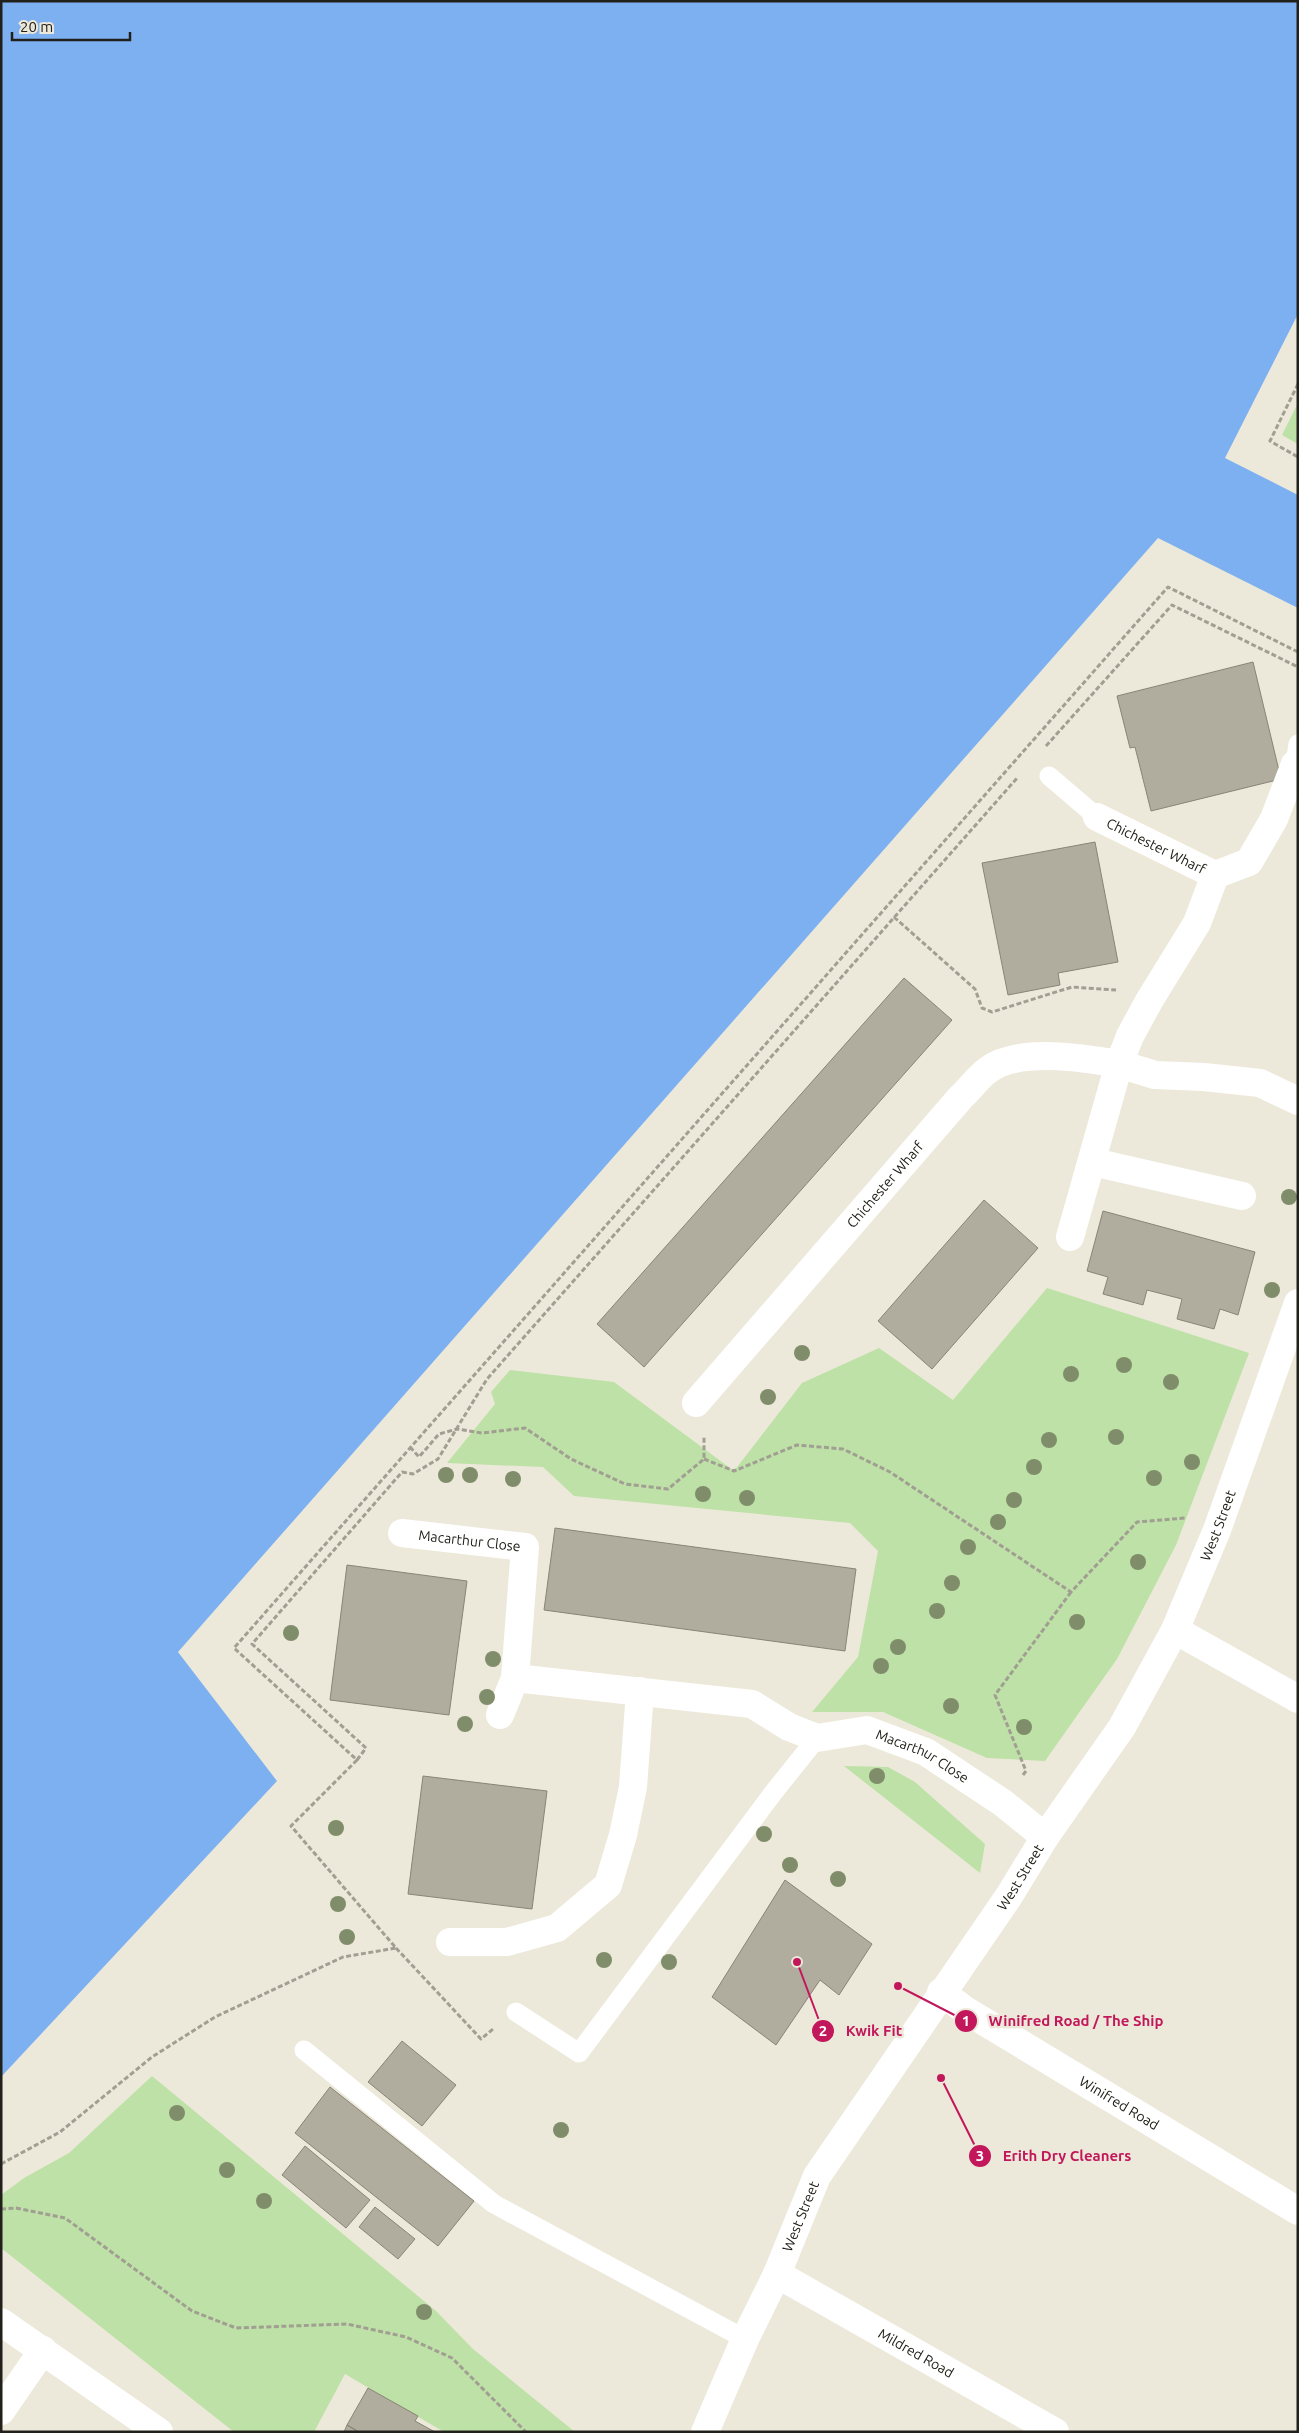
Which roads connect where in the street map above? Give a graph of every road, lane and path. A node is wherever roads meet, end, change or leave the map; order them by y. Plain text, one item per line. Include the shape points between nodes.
1 (1298, 384) edge
2 (1298, 457) edge
3 (1298, 652) edge
4 (1298, 666) edge
5 (1043, 749) dead end
6 (1296, 754) edge
7 (1024, 771) dead end
8 (1049, 776) dead end
9 (1097, 816) joint
10 (1216, 875) junction
11 (894, 916) junction
12 (1149, 1001) junction
13 (1119, 1064) junction
14 (1298, 1101) edge
15 (1093, 1162) junction
16 (1242, 1196) dead end
17 (1070, 1237) dead end
18 (1298, 1303) edge
19 (696, 1403) joint
20 (457, 1429) junction
21 (410, 1447) junction
22 (704, 1459) junction
23 (1217, 1530) junction
24 (402, 1533) dead end
25 (1071, 1592) junction
26 (1176, 1630) junction
27 (515, 1678) junction
28 (640, 1691) junction
29 (1298, 1699) edge
30 (500, 1715) dead end
31 (817, 1738) junction
32 (357, 1760) junction
33 (1003, 1804) junction
34 (1045, 1837) junction
35 (450, 1942) dead end
36 (396, 1948) junction
37 (942, 1992) junction
38 (516, 2012) joint
39 (304, 2050) dead end
40 (1, 2164) edge
41 (1, 2209) edge
42 (1298, 2211) edge
43 (777, 2274) junction
44 (1, 2322) edge
45 (745, 2339) junction
46 (43, 2350) junction
47 (1, 2411) edge
48 (159, 2432) edge
49 (526, 2432) edge
50 (705, 2432) edge
51 (1055, 2432) edge

1 - 2 path via 1270,441
3 - 21 path via 1168,587
4 - 5 path via 1172,605
6 - 10 street, Chichester Wharf via 1274,819 1249,862
7 - 11 path
8 - 9 lane
9 - 10 street, Chichester Wharf
10 - 12 street, Chichester Wharf via 1197,923
11 - 12 path via 975,989 982,1008 992,1012 1072,987 1124,990
11 - 20 path via 488,1379
12 - 13 street, Chichester Wharf
13 - 14 street, Chichester Wharf via 1155,1075 1260,1083
13 - 15 street, Chichester Wharf
13 - 19 street, Chichester Wharf via 1071,1056 1020,1058 989,1069 961,1097
15 - 16 street
15 - 17 street, Chichester Wharf
18 - 23 street, West Street
19 - 22 path via 704,1415
20 - 21 path via 439,1434 418,1457
20 - 22 path via 482,1433 525,1428 571,1459 625,1484 668,1489
20 - 32 path via 438,1459 413,1474 402,1472 252,1644 366,1748
21 - 32 path via 234,1648
22 - 25 path via 734,1471 797,1445 843,1449 890,1472
23 - 25 path via 1186,1518 1137,1522
23 - 26 street, West Street
24 - 27 street, Macarthur Close via 525,1547
25 - 33 path via 995,1694 1026,1771
26 - 29 street
26 - 34 street, West Street via 1122,1727
27 - 28 street
27 - 30 street, Macarthur Close
28 - 31 street via 752,1704 789,1727
28 - 35 street via 633,1787 608,1885 557,1928 507,1942
31 - 33 street, Macarthur Close via 867,1730 926,1752
31 - 38 lane via 579,2053
32 - 36 path via 291,1826
33 - 34 street, Macarthur Close
34 - 37 street, West Street via 1009,1896
36 - 38 path via 481,2039
36 - 40 path via 344,1957 215,2017 152,2057 60,2132
37 - 42 street, Winifred Road via 965,2010
37 - 43 street, West Street via 818,2176
39 - 45 lane via 494,2204
41 - 49 path via 16,2208 65,2218 192,2311 236,2328 347,2324 406,2336 452,2358
43 - 45 street, West Street
43 - 51 street, Mildred Road
44 - 46 street
45 - 50 street, West Street
46 - 47 street
46 - 48 street

